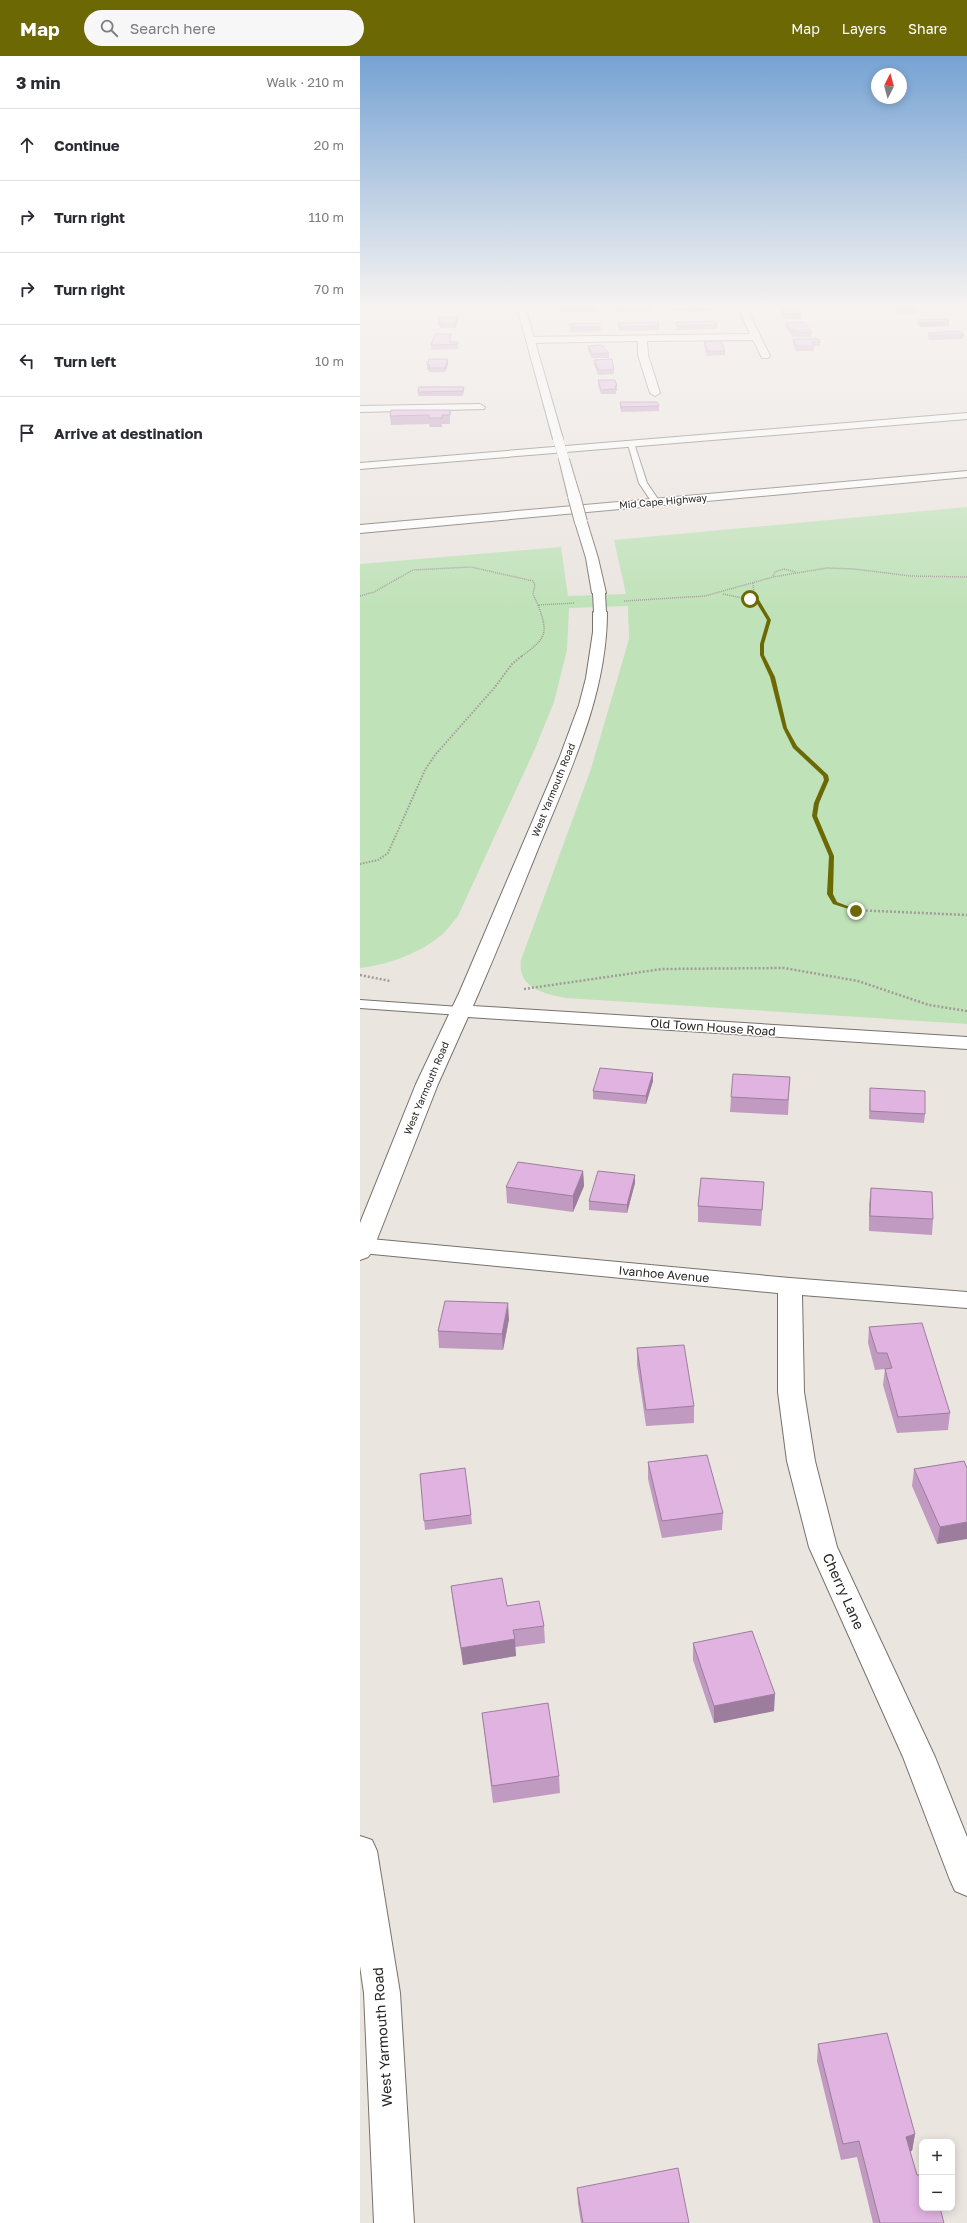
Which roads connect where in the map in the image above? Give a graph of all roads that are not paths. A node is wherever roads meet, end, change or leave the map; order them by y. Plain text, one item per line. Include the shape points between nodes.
1 (412, 408) edge
2 (549, 408) edge
3 (360, 409) edge
4 (967, 416) edge
5 (630, 443) junction
6 (360, 466) edge
7 (967, 474) edge
8 (656, 502) junction
9 (360, 529) edge
10 (360, 1004) edge
11 (460, 1011) junction
12 (967, 1044) edge
13 (361, 1248) edge
14 (790, 1286) junction
15 (967, 1300) edge
16 (360, 1851) edge
17 (967, 1880) edge
18 (394, 2223) edge

1 - 3 main road
2 - 11 main road, West Yarmouth Road, bridge via 592,558 599,593 598,654 586,705 567,759
4 - 5 main road
5 - 6 main road
5 - 8 lane via 643,483
7 - 8 main road, Mid Cape Highway
8 - 9 main road, Mid Cape Highway
10 - 11 lane
11 - 12 main road, Old Town House Road
11 - 13 main road, West Yarmouth Road via 427,1084
13 - 14 main road, Ivanhoe Avenue
14 - 15 main road, Ivanhoe Avenue
14 - 17 main road, Cherry Lane via 788,1326 791,1392 801,1461 824,1547 919,1757
16 - 18 main road, West Yarmouth Road via 382,1993

